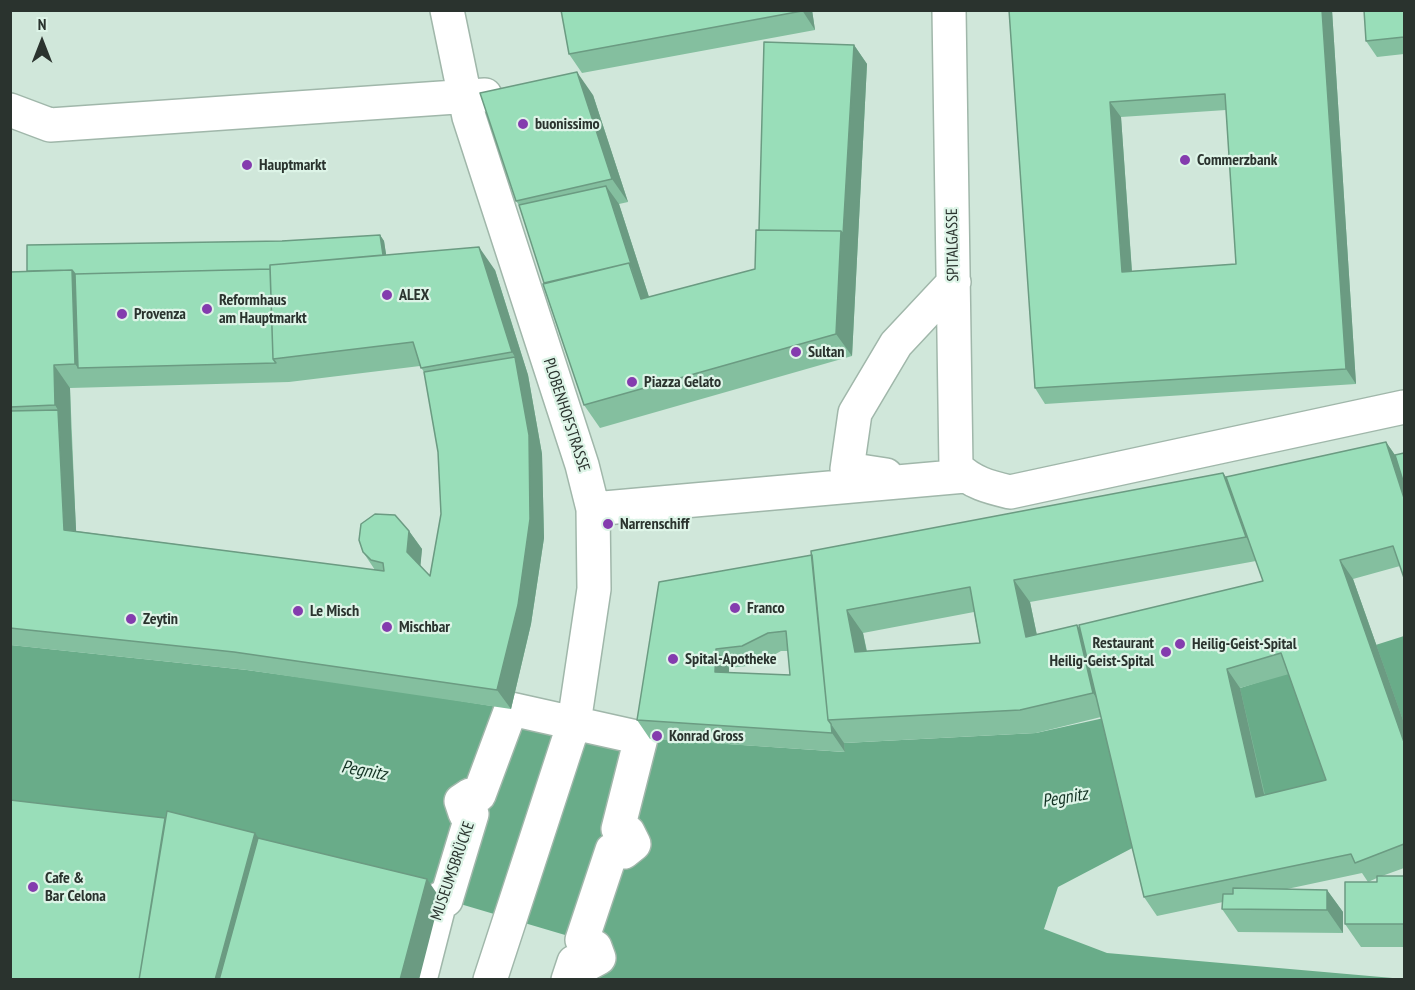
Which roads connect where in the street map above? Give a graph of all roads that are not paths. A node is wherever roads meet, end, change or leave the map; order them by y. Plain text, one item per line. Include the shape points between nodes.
1 (447, 10) edge
2 (949, 10) edge
3 (520, 91) edge
4 (467, 108) junction
5 (10, 110) edge
6 (954, 282) junction
7 (1404, 407) edge
8 (961, 471) junction
9 (593, 509) junction
10 (574, 723) junction
11 (420, 980) edge
12 (490, 980) edge
13 (568, 980) edge

1 - 4 street
2 - 6 street, SPITALGASSE
3 - 4 street
4 - 5 street via 50,124
4 - 9 street, PLOBENHOFSTRASSE
6 - 8 street, SPITALGASSE
6 - 8 street via 896,345 855,412 847,469 891,476
7 - 8 street via 1010,492 982,485
8 - 9 street
9 - 10 street, PLOBENHOFSTRASSE via 594,589
10 - 11 street, MUSEUMSBRÜCKE via 511,709 479,795 461,801 465,813 472,814 446,900 441,898
10 - 12 street
10 - 13 street, MUSEUMSBRÜCKE via 641,738 618,830 628,832 634,844 624,852 612,850 582,940 595,946 599,958 586,965 574,962

